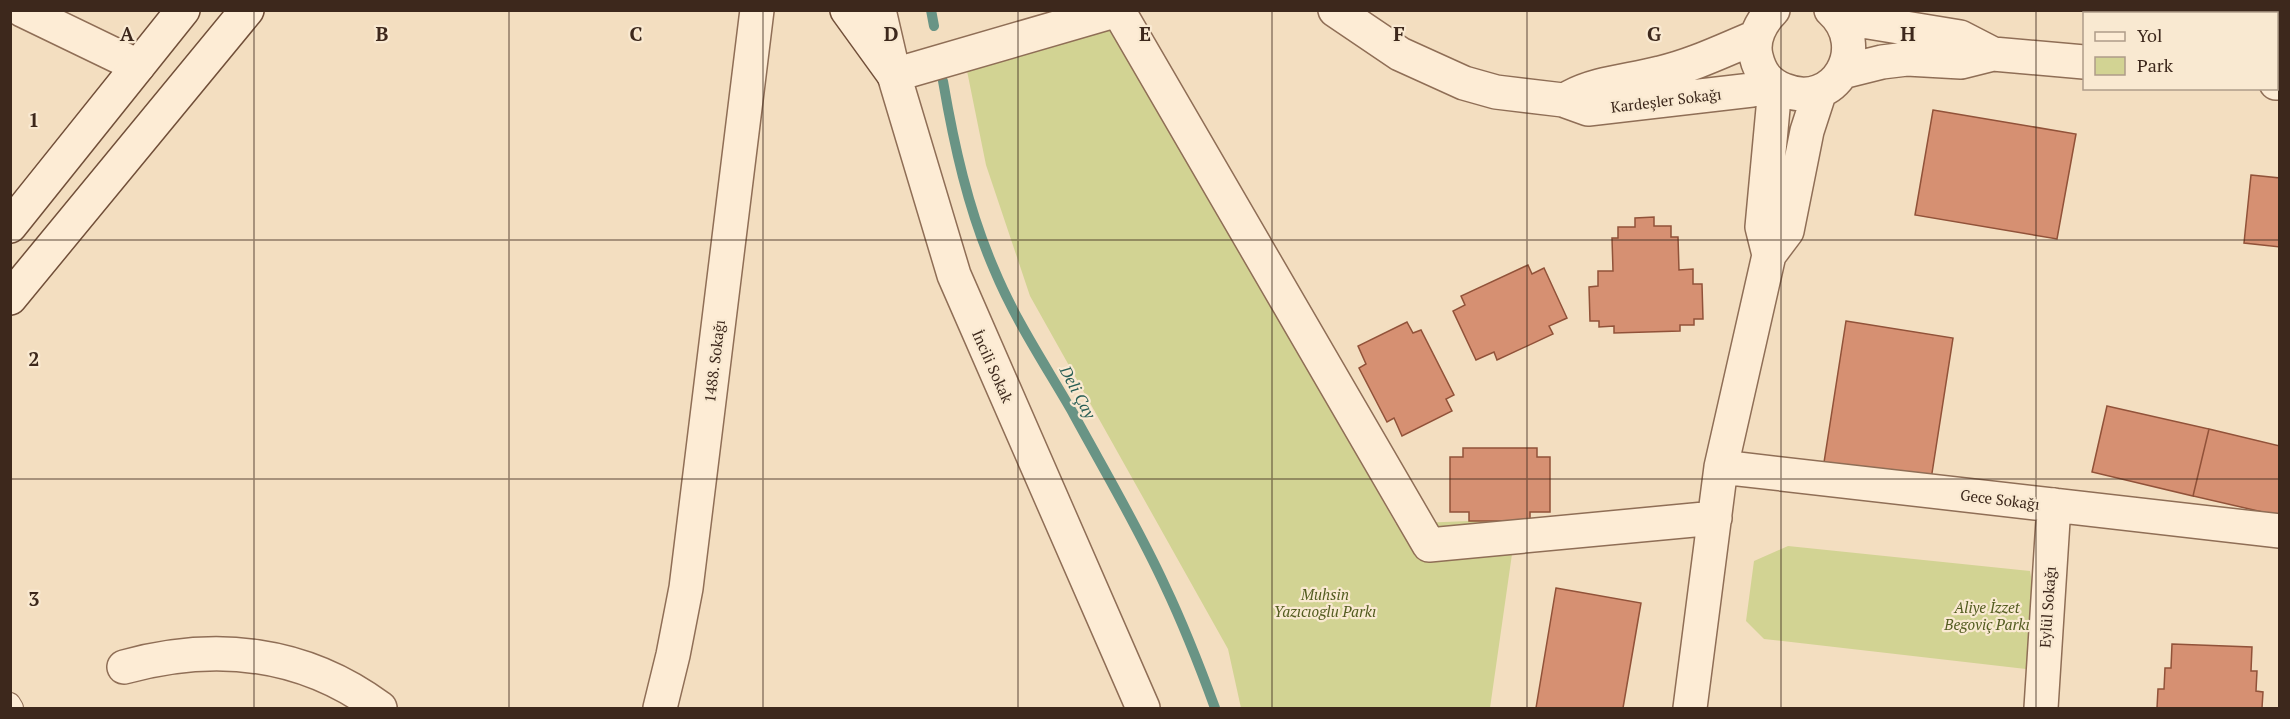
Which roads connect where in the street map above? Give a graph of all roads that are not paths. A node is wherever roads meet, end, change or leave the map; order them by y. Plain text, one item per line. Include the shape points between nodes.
1 (22, 10) edge
2 (183, 10) edge
3 (247, 10) edge
4 (757, 10) edge
5 (847, 10) edge
6 (865, 10) edge
7 (879, 10) edge
8 (1118, 10) edge
9 (1335, 10) edge
10 (1834, 14) edge
11 (1763, 20) edge
12 (1993, 54) junction
13 (2083, 62) edge
14 (138, 66) junction
15 (894, 75) junction
16 (1831, 82) junction
17 (1771, 84) junction
18 (1563, 100) junction
19 (10, 226) edge
20 (1769, 255) junction
21 (10, 298) edge
22 (1721, 467) junction
23 (2054, 505) junction
24 (1715, 518) junction
25 (2280, 531) edge
26 (124, 667) dead end
27 (10, 703) edge
28 (13, 708) edge
29 (380, 708) edge
30 (660, 708) edge
31 (1143, 708) edge
32 (1690, 708) edge
33 (2041, 708) edge

1 - 14 street
2 - 14 street
3 - 21 street
4 - 30 street, 1488. Sokağı via 686,588
5 - 15 street
6 - 15 street
7 - 15 street, İncili Sokak
8 - 15 street
8 - 24 street via 1429,545
9 - 18 street, Kardeşler Sokağı via 1400,54 1454,79 1496,92
10 - 12 street via 1960,37
10 - 16 street via 1846,30 1849,44 1848,58
11 - 17 street via 1755,51 1758,65
11 - 18 street, Kardeşler Sokağı via 1694,64 1587,88
12 - 13 street
12 - 16 street via 1961,62 1882,62
14 - 19 street
15 - 31 street, İncili Sokak via 954,275
16 - 17 street via 1806,95
16 - 20 street via 1807,131 1787,231
17 - 18 street, Kardeşler Sokağı via 1752,90 1588,109
17 - 20 street via 1762,227
20 - 22 street
22 - 23 street, Gece Sokağı
22 - 24 street
23 - 25 street, Gece Sokağı
23 - 33 street, Eylül Sokağı
24 - 32 street
26 - 29 street via 185,654 253,655 319,674
27 - 28 lane

